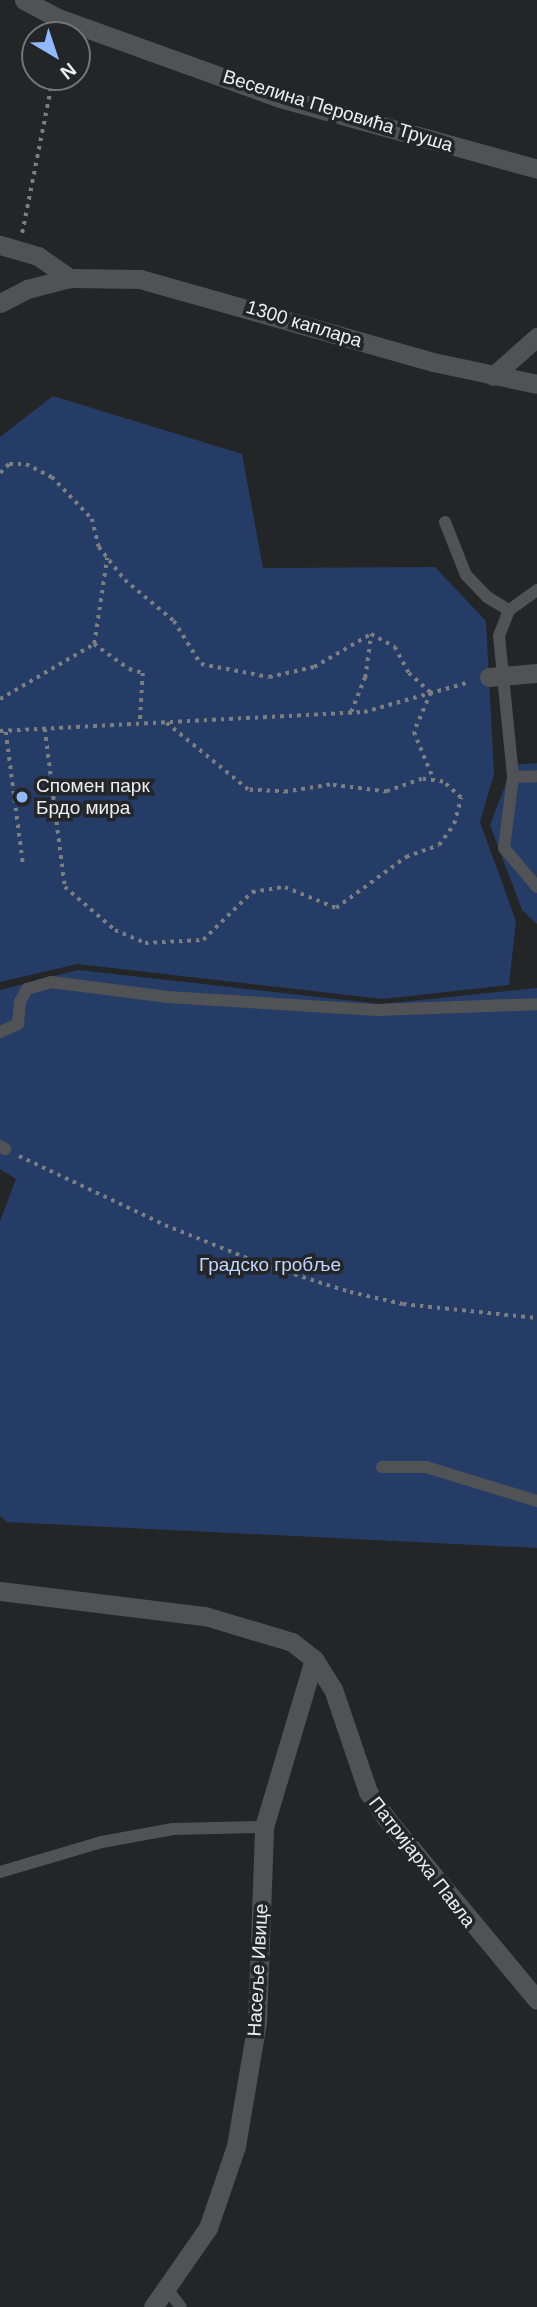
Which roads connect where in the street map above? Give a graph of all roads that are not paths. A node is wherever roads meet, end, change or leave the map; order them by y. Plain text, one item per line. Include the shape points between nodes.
1 (24, 0) edge
2 (537, 169) edge
3 (9, 247) edge
4 (70, 278) junction
5 (0, 303) edge
6 (537, 337) edge
7 (493, 376) junction
8 (537, 383) edge
9 (445, 522) dead end
10 (537, 590) edge
11 (509, 610) junction
12 (537, 673) edge
13 (496, 677) junction
14 (537, 776) edge
15 (513, 777) junction
16 (537, 887) edge
17 (537, 1004) edge
18 (0, 1032) edge
19 (382, 1467) dead end
20 (537, 1501) edge
21 (0, 1591) edge
22 (314, 1659) junction
23 (264, 1827) junction
24 (0, 1872) edge
25 (537, 2000) edge
26 (168, 2290) junction
27 (153, 2307) edge
28 (181, 2307) edge

1 - 2 street, Веселина Перовића Труша via 58,18 280,98
3 - 4 street via 38,256
4 - 5 street, 1300 каплара via 27,289
4 - 7 street, 1300 каплара via 117,276 160,282
6 - 7 street
7 - 8 street, 1300 каплара
9 - 11 lane via 466,575 487,597
10 - 11 lane
11 - 13 lane via 499,636
12 - 13 street
13 - 15 lane
14 - 15 lane
15 - 16 lane via 505,848
17 - 18 lane via 364,1010 168,997 51,982 27,989 20,1002 18,1024
19 - 20 lane via 426,1467
21 - 22 street, Патријарха Павла via 205,1616 292,1642
22 - 23 street, Насеље Ивице
22 - 25 street, Патријарха Павла via 332,1689 368,1793 467,1921
23 - 24 lane via 173,1829 102,1842
23 - 26 street, Насеље Ивице via 257,2022 236,2146 208,2228
26 - 27 street, Насеље Ивице
26 - 28 lane

